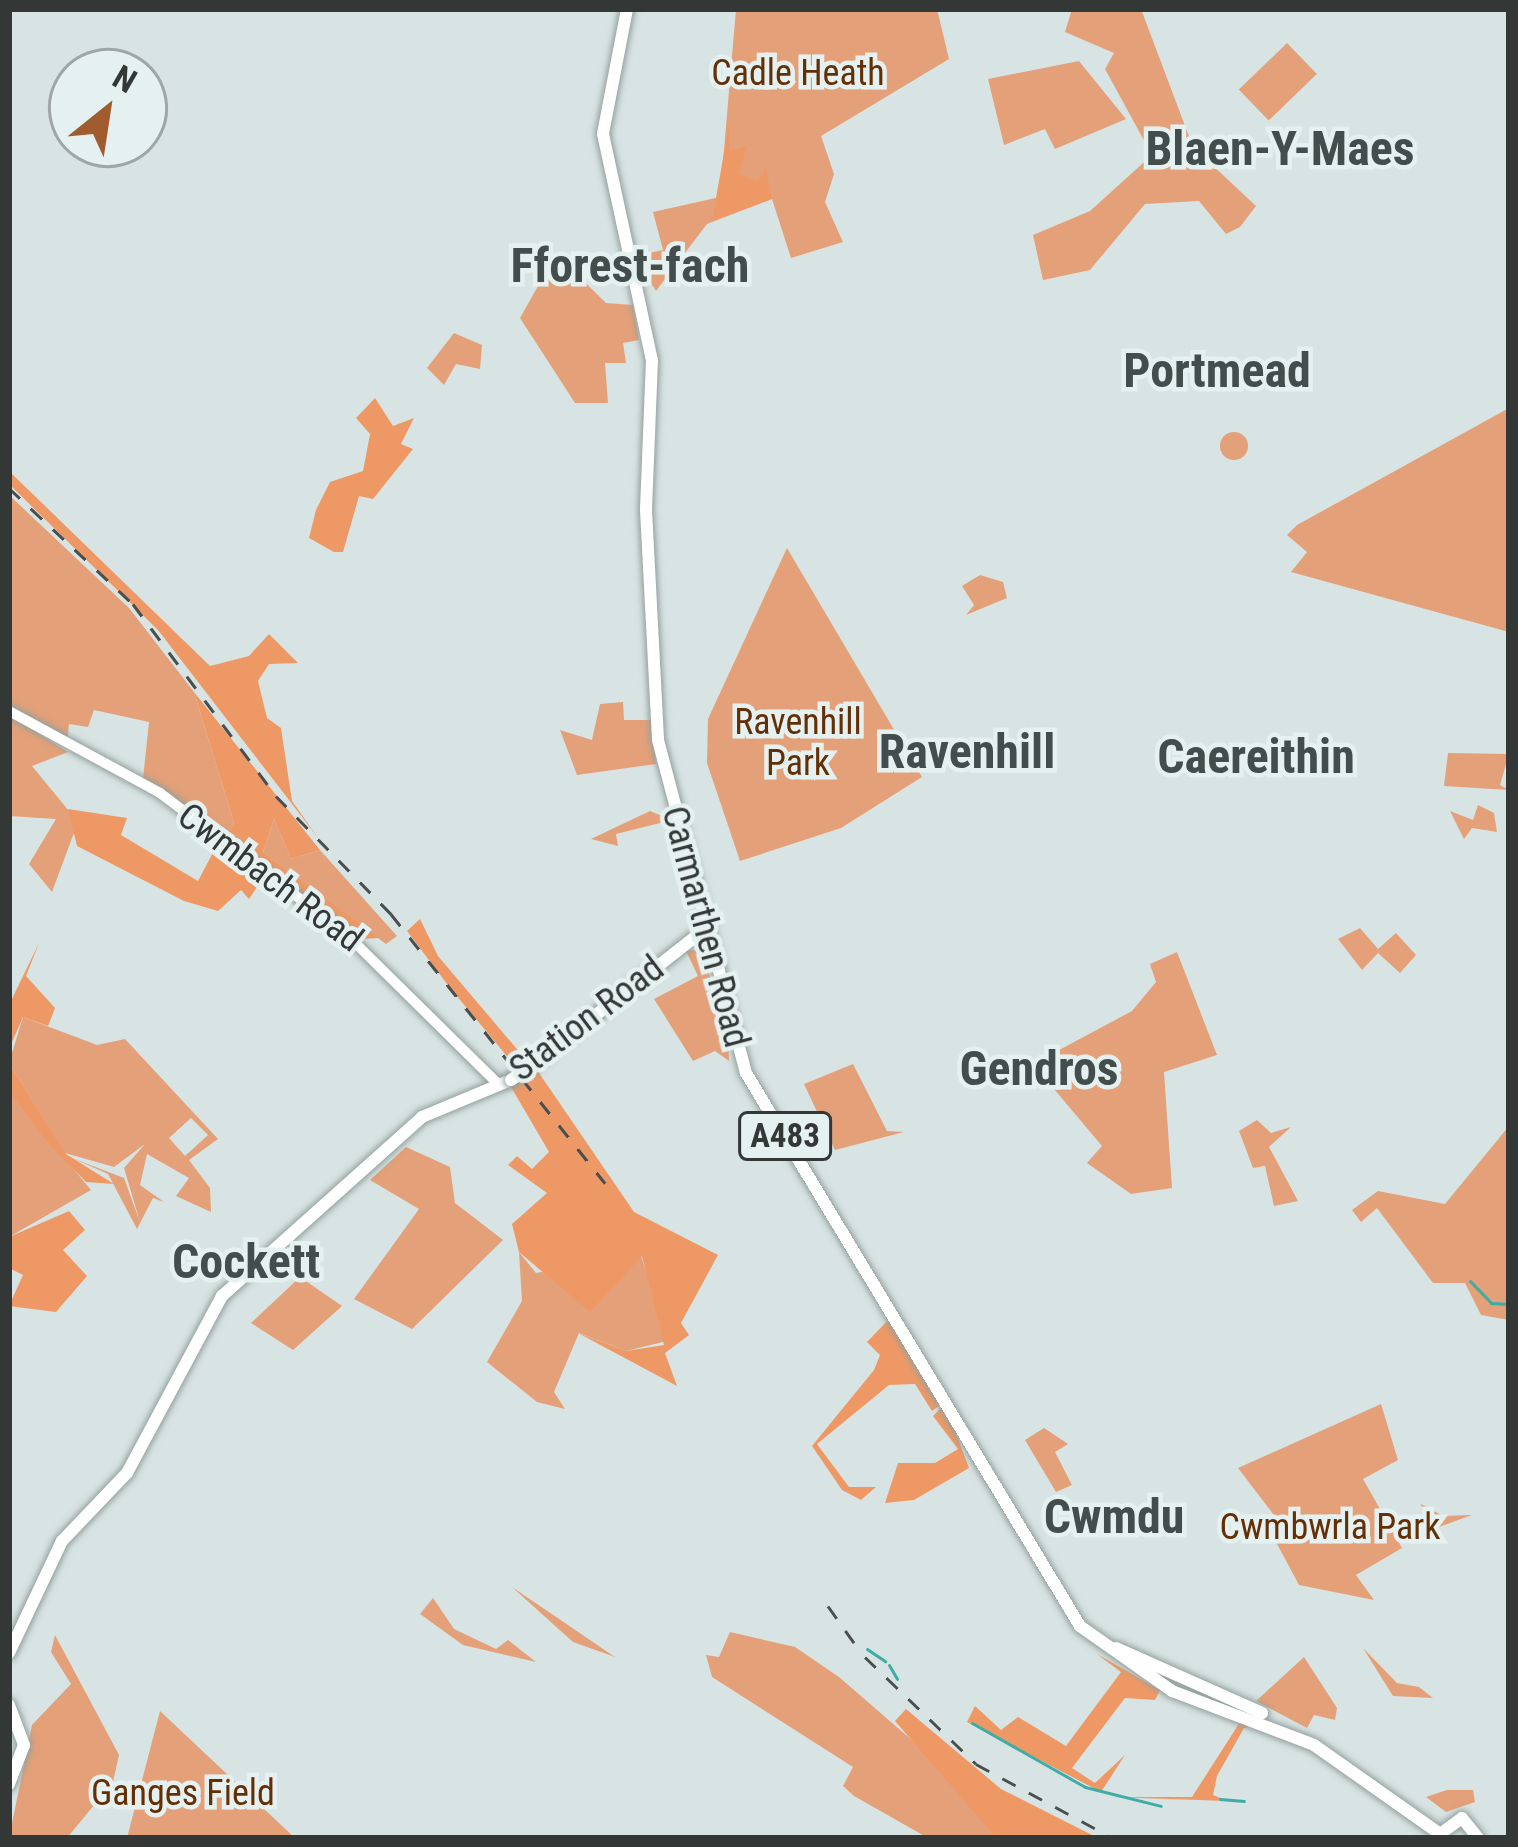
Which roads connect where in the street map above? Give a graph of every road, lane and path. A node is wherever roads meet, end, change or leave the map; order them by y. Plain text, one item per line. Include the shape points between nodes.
1 (631, 9) edge
2 (9, 711) edge
3 (709, 921) junction
4 (691, 943) junction
5 (675, 952) junction
6 (714, 956) junction
7 (505, 1083) junction
8 (9, 1653) edge
9 (1222, 1703) junction
10 (9, 1705) edge
11 (1241, 1711) junction
12 (9, 1784) edge
13 (1450, 1820) junction
14 (1440, 1836) edge
15 (1478, 1838) edge

1 - 3 main road, Carmarthen Road / A483 via 603,114 652,360 646,510 658,740
2 - 7 main road, Cwmbach Road via 160,794 345,933
3 - 4 main road, Station Road
3 - 5 main road, Station Road
3 - 6 main road, Carmarthen Road / A483
3 - 9 main road, Carmarthen Road / A483 via 766,1102 931,1350 1056,1582 1128,1656
4 - 5 main road, Station Road
4 - 6 main road
5 - 7 main road, Station Road, bridge
6 - 9 main road, Carmarthen Road / A483 via 762,1105 911,1332 1056,1594 1124,1664
7 - 8 main road, Station Road via 422,1117 222,1297 123,1479 62,1541
9 - 11 main road, Carmarthen Road / A483
9 - 11 main road, Carmarthen Road / A483
10 - 12 main road via 23,1745
11 - 13 main road, Carmarthen Road / A483
11 - 14 main road, Carmarthen Road / A483 via 1314,1745
13 - 14 main road
13 - 15 main road, Carmarthen Road via 1468,1820

